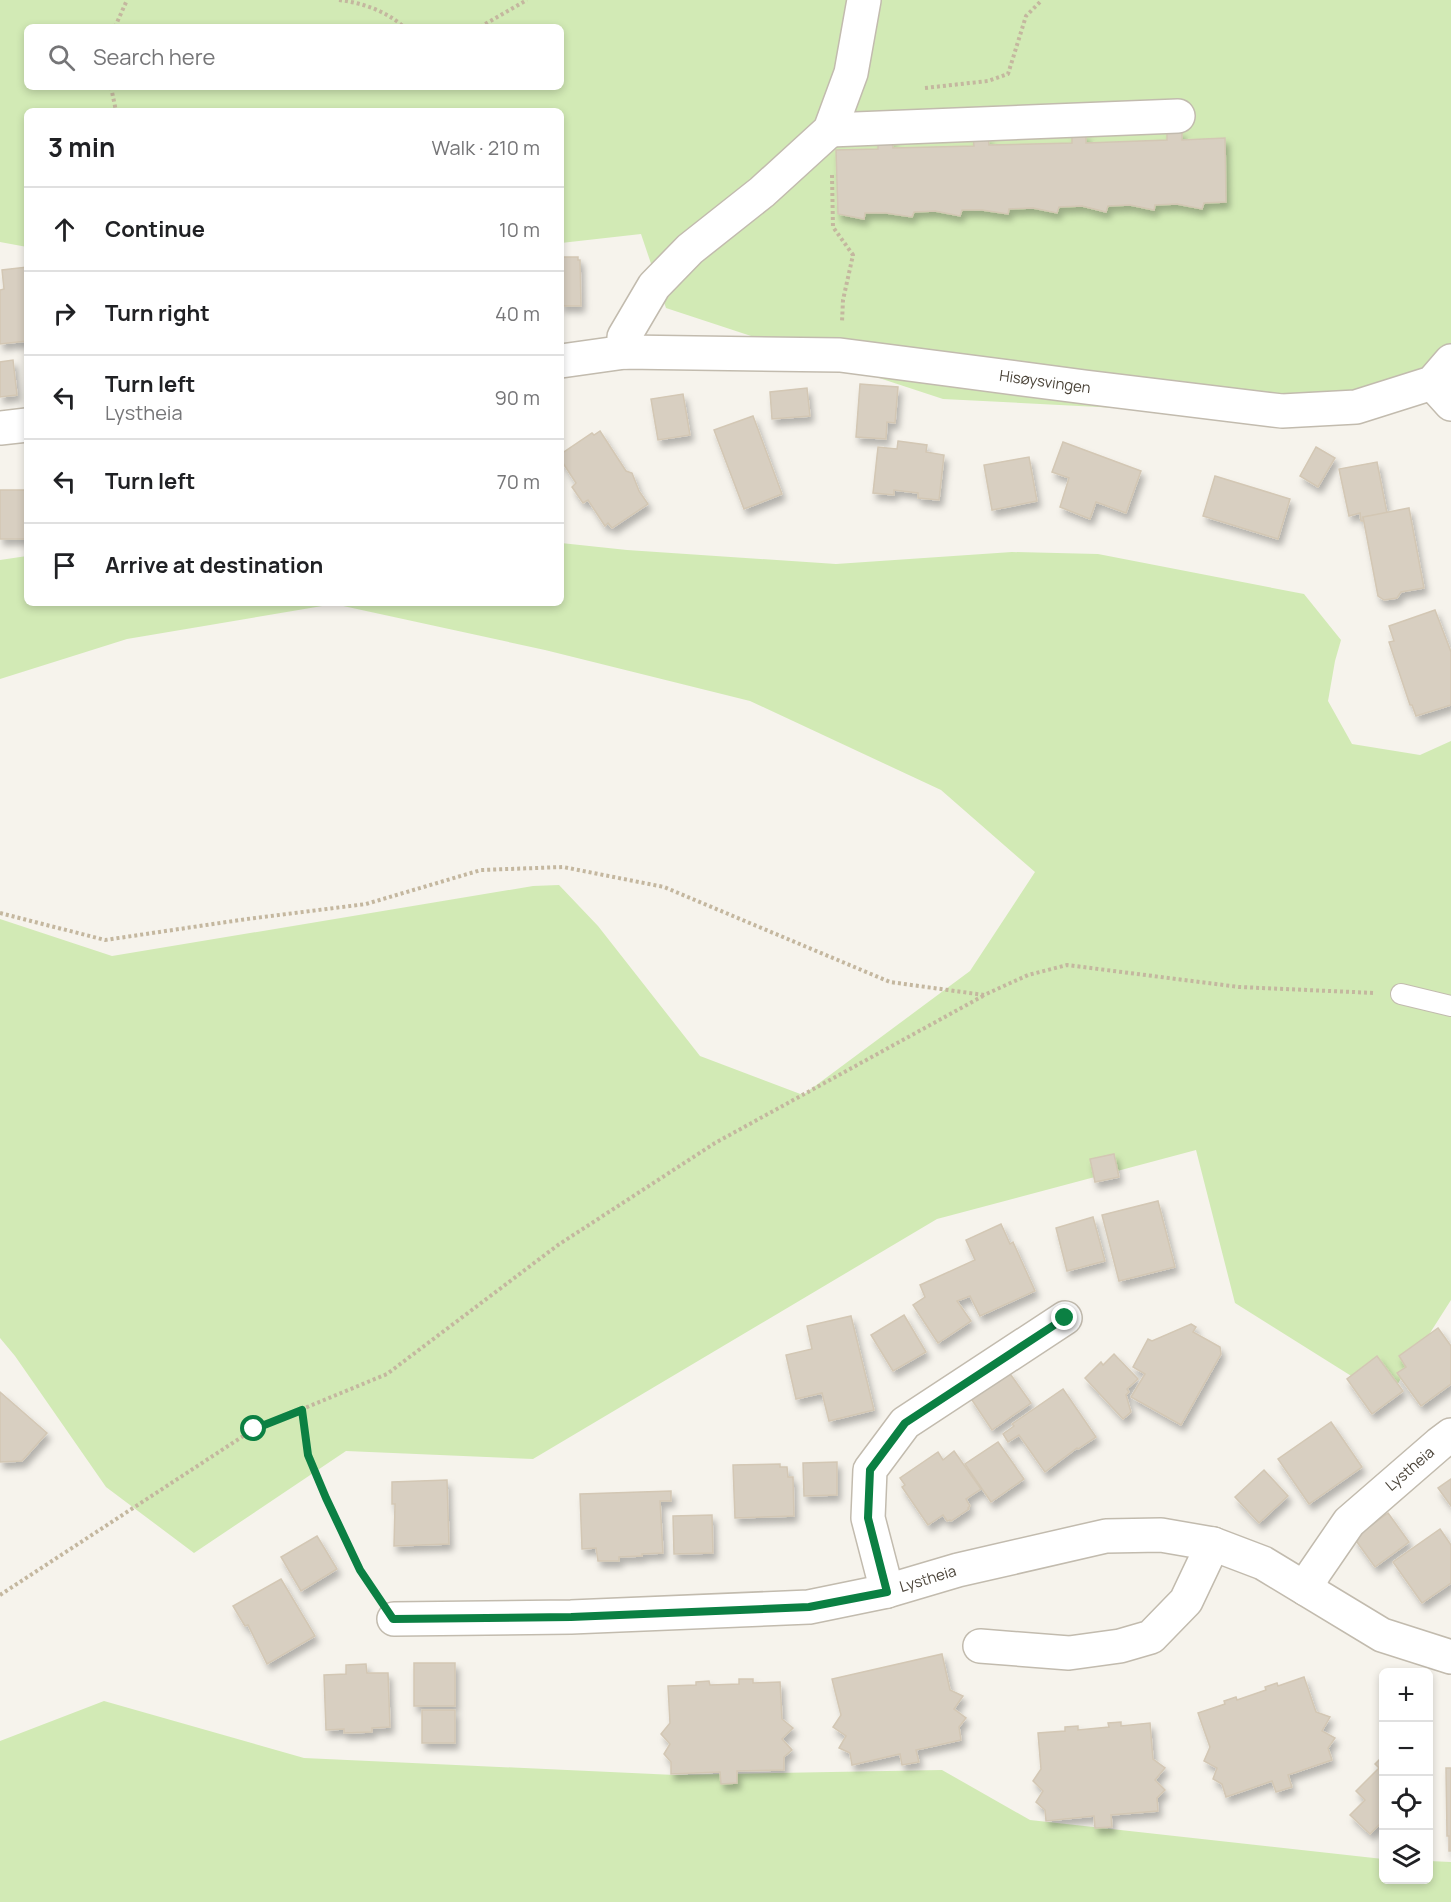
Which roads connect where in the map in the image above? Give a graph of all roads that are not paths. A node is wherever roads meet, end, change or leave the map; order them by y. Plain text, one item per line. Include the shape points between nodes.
1 (864, 0) edge
2 (1178, 116) dead end
3 (830, 130) junction
4 (625, 352) junction
5 (564, 361) edge
6 (1445, 382) edge
7 (24, 424) edge
8 (0, 428) edge
9 (1401, 994) road end
10 (1451, 1006) edge
11 (1065, 1318) dead end
12 (1451, 1436) edge
13 (1213, 1544) junction
14 (1306, 1589) junction
15 (887, 1592) junction
16 (393, 1619) road end
17 (980, 1646) dead end
18 (1451, 1657) edge

1 - 3 street via 851,73
2 - 3 street
3 - 4 street via 762,192 690,249 654,286 624,337
4 - 5 street, Hisøysvingen
4 - 6 street, Hisøysvingen via 840,355 1282,411 1356,407
7 - 8 street
9 - 10 lane
11 - 15 street via 905,1423 870,1470 868,1518
12 - 14 street, Lystheia via 1348,1522
13 - 14 street, Lystheia via 1263,1563
13 - 15 street, Lystheia via 1161,1535 1106,1536 958,1570
13 - 17 street via 1186,1601 1151,1637 1120,1647 1069,1653
14 - 18 street, Lystheia via 1382,1635
15 - 16 street, Lystheia via 809,1607 571,1617

